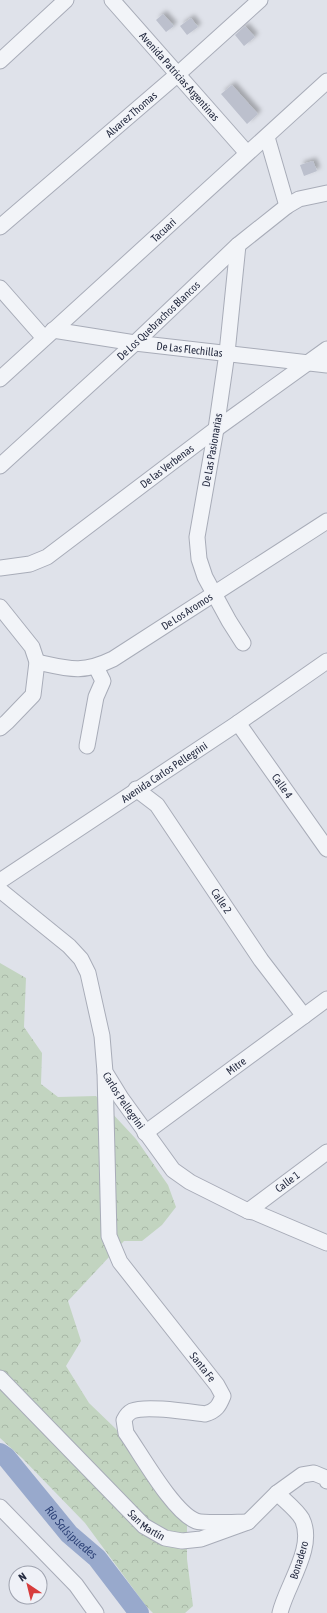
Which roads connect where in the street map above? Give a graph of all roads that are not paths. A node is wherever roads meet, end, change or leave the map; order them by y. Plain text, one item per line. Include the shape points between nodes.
1 (66, 0) edge
2 (112, 0) edge
3 (260, 0) edge
4 (0, 61) edge
5 (178, 74) junction
6 (327, 81) edge
7 (267, 137) junction
8 (247, 153) junction
9 (327, 194) edge
10 (287, 206) junction
11 (0, 227) edge
12 (238, 245) junction
13 (0, 288) edge
14 (49, 334) junction
15 (135, 343) junction
16 (327, 349) edge
17 (227, 353) junction
18 (308, 363) junction
19 (327, 365) edge
20 (0, 379) edge
21 (216, 429) junction
22 (0, 466) edge
23 (327, 521) edge
24 (0, 568) edge
25 (214, 593) junction
26 (0, 607) edge
27 (243, 643) dead end
28 (327, 661) edge
29 (37, 662) junction
30 (96, 667) junction
31 (238, 723) junction
32 (0, 728) edge
33 (87, 746) dead end
34 (136, 789) junction
35 (327, 849) edge
36 (0, 881) edge
37 (0, 890) edge
38 (327, 999) edge
39 (304, 1016) junction
40 (105, 1072) junction
41 (145, 1133) junction
42 (327, 1152) edge
43 (248, 1211) junction
44 (327, 1243) edge
45 (0, 1378) edge
46 (327, 1481) edge
47 (277, 1493) junction
48 (0, 1507) edge
49 (248, 1522) junction
50 (96, 1613) edge
51 (280, 1613) edge

1 - 4 street
2 - 5 street, Avenida Patricias Argentinas
3 - 5 street, Alvarez Thomas
5 - 8 street, Avenida Patricias Argentinas
5 - 11 street, Alvarez Thomas
6 - 7 street, Tacuari
7 - 8 street, Tacuari
7 - 10 street
8 - 14 street, Tacuari
9 - 10 street, De Los Quebrachos Blancos via 299,199
10 - 12 street, De Los Quebrachos Blancos
12 - 15 street, De Los Quebrachos Blancos
12 - 17 street, De Las Pasionarias
13 - 14 street
14 - 15 street, De Las Flechillas
14 - 20 street, Tacuari
15 - 17 street, De Las Flechillas
15 - 22 street, De Los Quebrachos Blancos
16 - 18 street, De las Verbenas
17 - 18 street, De Las Flechillas
17 - 21 street, De Las Pasionarias
18 - 19 street, De Las Flechillas
18 - 21 street, De las Verbenas
21 - 24 street, De las Verbenas via 47,557 30,564
21 - 25 street, De Las Pasionarias via 196,537 198,559
23 - 25 street, De Los Aromos
25 - 27 street, De Las Pasionarias
25 - 30 street, De Los Aromos via 143,641
26 - 29 street via 32,647
28 - 31 street, Avenida Carlos Pellegrini
29 - 30 street, De Los Aromos via 72,670
29 - 32 street via 33,695
30 - 33 street via 103,681 96,696
31 - 34 street, Avenida Carlos Pellegrini
31 - 35 street, Calle 4
34 - 36 street, Avenida Carlos Pellegrini
34 - 39 street, Calle 2 via 157,805 262,960
37 - 40 street, Carlos Pellegrini via 69,946 81,959 88,974 102,1036
38 - 39 street, Mitre
39 - 41 street, Mitre
40 - 41 street, Carlos Pellegrini
40 - 49 street, Santa Fe via 109,1236 112,1247 120,1262 223,1396 219,1405 205,1414 134,1410 124,1420 126,1433 174,1504 186,1515 197,1521
41 - 43 street, Carlos Pellegrini via 173,1170 190,1182
42 - 43 street, Calle 1
43 - 44 street, Carlos Pellegrini
45 - 49 street, San Martín via 144,1526 165,1538 182,1541 201,1539
46 - 47 street, San Martín via 326,1478 314,1473 302,1475
47 - 49 street, San Martín
47 - 51 street, Bonadero via 302,1518 306,1529 306,1543
48 - 50 street via 76,1585

